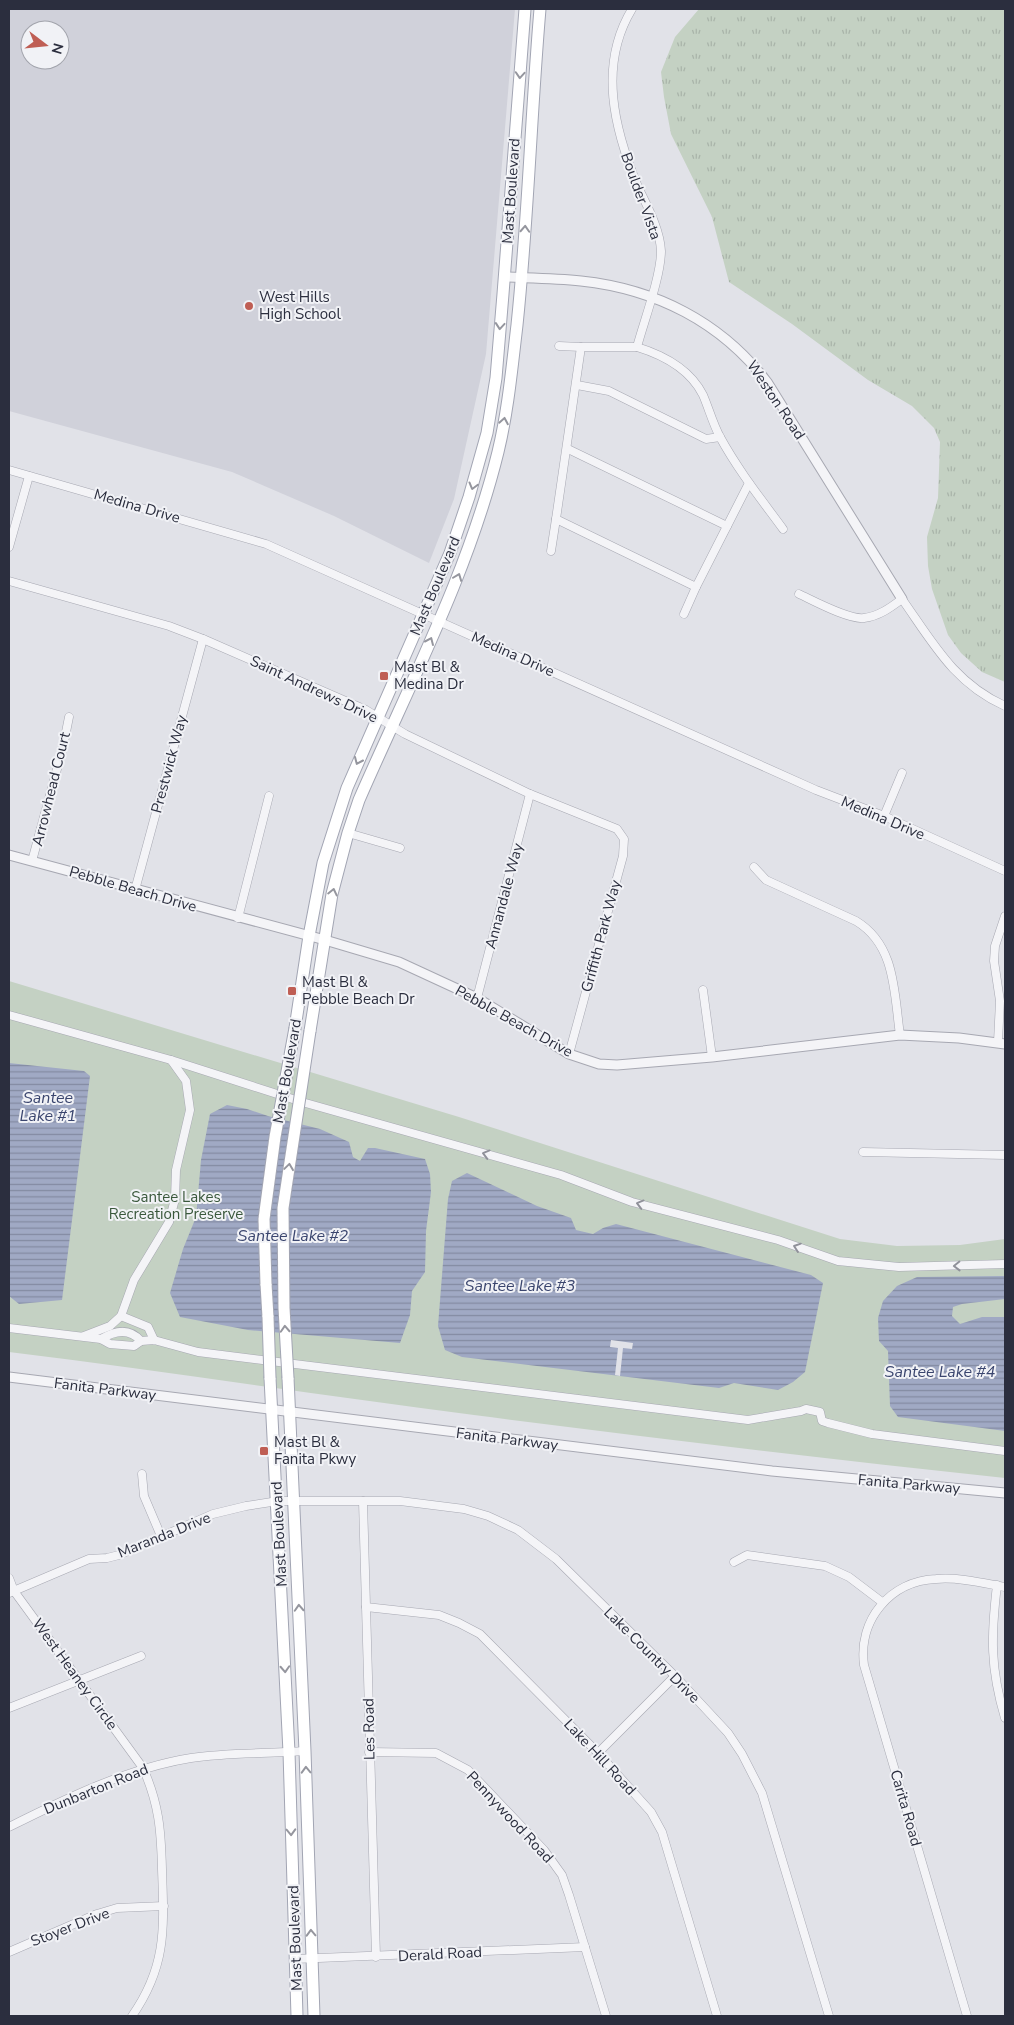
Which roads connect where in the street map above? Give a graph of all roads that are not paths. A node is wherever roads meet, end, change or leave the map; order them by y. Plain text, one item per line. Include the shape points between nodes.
1 (525, 9) edge
2 (533, 9) edge
3 (540, 9) edge
4 (632, 9) edge
5 (534, 72) junction
6 (505, 277) junction
7 (523, 278) junction
8 (650, 297) junction
9 (559, 346) dead end
10 (581, 347) junction
11 (636, 347) junction
12 (577, 385) junction
13 (720, 437) junction
14 (568, 449) junction
15 (9, 470) edge
16 (29, 476) junction
17 (749, 483) junction
18 (556, 519) junction
19 (727, 526) junction
20 (783, 529) dead end
21 (9, 547) edge
22 (551, 551) dead end
23 (9, 580) edge
24 (696, 587) junction
25 (799, 594) dead end
26 (902, 599) junction
27 (424, 614) junction
28 (684, 614) dead end
29 (440, 622) junction
30 (203, 639) junction
31 (1005, 706) edge
32 (69, 717) dead end
33 (378, 717) junction
34 (392, 726) junction
35 (902, 773) dead end
36 (530, 794) junction
37 (270, 796) dead end
38 (884, 816) junction
39 (609, 826) joint
40 (348, 833) junction
41 (400, 848) dead end
42 (9, 855) edge
43 (32, 861) junction
44 (754, 866) dead end
45 (1005, 871) edge
46 (135, 890) junction
47 (1005, 916) edge
48 (238, 918) junction
49 (309, 936) junction
50 (324, 940) junction
51 (703, 990) dead end
52 (477, 998) junction
53 (9, 1015) edge
54 (900, 1035) junction
55 (1002, 1043) edge
56 (569, 1054) junction
57 (712, 1056) junction
58 (171, 1060) junction
59 (863, 1152) dead end
60 (1005, 1155) edge
61 (1005, 1264) edge
62 (121, 1316) junction
63 (9, 1328) edge
64 (80, 1337) junction
65 (101, 1339) junction
66 (154, 1340) junction
67 (141, 1341) junction
68 (9, 1377) edge
69 (273, 1411) junction
70 (291, 1413) junction
71 (1005, 1450) edge
72 (142, 1474) dead end
73 (1005, 1493) edge
74 (294, 1500) junction
75 (278, 1501) junction
76 (362, 1501) junction
77 (161, 1536) junction
78 (734, 1562) dead end
79 (9, 1578) edge
80 (1001, 1586) edge
81 (11, 1592) edge
82 (882, 1602) junction
83 (366, 1607) junction
84 (141, 1656) dead end
85 (675, 1676) junction
86 (79, 1680) junction
87 (9, 1708) edge
88 (1005, 1718) edge
89 (305, 1751) junction
90 (289, 1752) junction
91 (369, 1752) junction
92 (598, 1754) junction
93 (143, 1768) junction
94 (9, 1827) edge
95 (164, 1906) junction
96 (585, 1947) junction
97 (9, 1952) edge
98 (376, 1957) junction
99 (312, 1959) junction
100 (295, 1960) junction
101 (132, 2016) edge
102 (297, 2016) edge
103 (314, 2016) edge
104 (606, 2016) edge
105 (717, 2016) edge
106 (829, 2016) edge
107 (967, 2016) edge

1 -> 6 main road, Mast Boulevard
2 - 5 main road via 531,55
3 - 5 main road, Mast Boulevard
4 - 8 street, Boulder Vista via 616,43 612,81 626,157 653,222 661,251
7 -> 5 main road, Mast Boulevard
6 - 7 street, Weston Road
6 -> 27 main road, Mast Boulevard via 496,378 487,433 470,497
7 - 8 street, Weston Road via 582,281
29 -> 7 main road, Mast Boulevard via 476,531 498,450 511,378
8 - 11 street, Boulder Vista
8 - 26 street, Weston Road via 708,324 757,369
9 - 10 street
10 - 11 street
10 - 12 street
11 - 13 street via 680,367 702,394
12 - 13 street via 609,391 706,439
12 - 14 street
13 - 17 street
14 - 18 street
14 - 19 street
15 - 16 street, Medina Drive
16 - 21 street
16 - 27 street, Medina Drive via 266,544
17 - 19 street
17 - 20 street
18 - 22 street
18 - 24 street
19 - 24 street
23 - 30 street, Saint Andrews Drive via 169,626
24 - 28 street
25 - 26 street via 862,619 886,611
26 - 31 street via 953,670 981,694
27 - 29 street, Medina Drive
27 - 33 main road, Mast Boulevard
34 -> 29 main road, Mast Boulevard
29 - 38 street, Medina Drive via 816,790
30 - 33 street, Saint Andrews Drive
30 - 46 street, Prestwick Way
32 - 43 street, Arrowhead Court
33 - 34 street, Saint Andrews Drive
33 -> 49 main road, Mast Boulevard via 347,788 324,863
34 - 36 street, Saint Andrews Drive
34 - 40 main road, Mast Boulevard
35 - 38 street
36 - 39 street, Saint Andrews Drive
36 - 52 street, Annandale Way
37 - 48 street
38 - 45 street, Medina Drive
39 - 56 street, Griffith Park Way via 620,832 625,848
40 - 41 street
50 -> 40 main road, Mast Boulevard
42 - 43 street, Pebble Beach Drive
43 - 46 street, Pebble Beach Drive
44 - 54 street via 766,880 856,921 877,939 890,968
46 - 48 street, Pebble Beach Drive
47 - 55 street via 995,946 994,961
48 - 49 street, Pebble Beach Drive
49 - 50 street, Pebble Beach Drive
49 - 69 main road, Mast Boulevard, bridge via 264,1219
50 - 52 street, Pebble Beach Drive via 399,962
70 -> 50 main road, Mast Boulevard, bridge via 284,1308 283,1208
51 - 57 street
52 - 56 street, Pebble Beach Drive
53 - 58 street
54 - 55 street, Pebble Beach Drive
54 - 57 street, Pebble Beach Drive
56 - 57 street, Pebble Beach Drive via 599,1064 617,1065
61 -> 58 street via 899,1267 838,1261 778,1240 632,1202 561,1175 302,1102
58 - 62 street via 186,1081 190,1110 176,1170 175,1199 169,1222 134,1280
59 - 60 street
62 - 64 street via 110,1326
62 - 66 street via 148,1327
63 - 64 street
64 - 65 street
65 - 67 street via 110,1344 134,1346
65 - 67 street via 113,1331 132,1334
66 - 67 street
66 - 71 street via 198,1352 748,1420 806,1409 820,1412 822,1420 828,1423 872,1434
68 - 69 street, Fanita Parkway
69 - 70 street, Fanita Parkway
69 - 75 main road, Mast Boulevard
70 - 73 street, Fanita Parkway via 772,1471
70 - 74 main road, Mast Boulevard
72 - 77 street via 144,1496
74 - 75 street, Maranda Drive
74 - 76 street, Lake Country Drive
89 -> 74 main road, Mast Boulevard
75 - 77 street, Maranda Drive via 213,1514
75 -> 90 main road, Mast Boulevard
76 - 83 street, Les Road
76 - 85 street, Lake Country Drive via 392,1500 464,1509 518,1530 556,1559
77 - 81 street, Maranda Drive via 119,1555 89,1559
78 - 82 street via 747,1555 825,1566 848,1577
79 - 81 street, West Heaney Circle
80 - 82 street via 930,1579 904,1587
80 - 88 street via 992,1627 994,1674
81 - 86 street, West Heaney Circle
82 - 107 street, Carita Road via 866,1629 862,1648 864,1665
83 - 91 street, Les Road
83 - 92 street, Lake Hill Road via 439,1615 480,1634
84 - 86 street
85 - 92 street
85 - 106 street, Lake Country Drive via 728,1733 754,1774
86 - 87 street
86 - 93 street, West Heaney Circle
89 - 90 street, Dunbarton Road
99 -> 89 main road, Mast Boulevard
90 - 93 street, Dunbarton Road via 191,1758
90 -> 100 main road, Mast Boulevard
91 - 96 street, Pennywood Road via 436,1753 468,1770 552,1860 562,1875
91 - 98 street, Les Road
92 - 105 street, Lake Hill Road via 651,1812 662,1832
93 - 94 street, Dunbarton Road
93 - 95 street, West Heaney Circle via 160,1823
95 - 97 street, Stoyer Drive via 110,1910
95 - 101 street, West Heaney Circle via 163,1937 154,1973
96 - 98 street, Derald Road
96 - 104 street, Pennywood Road
98 - 99 street, Derald Road
99 - 100 street, Derald Road
99 - 103 main road, Mast Boulevard
100 - 102 main road, Mast Boulevard

